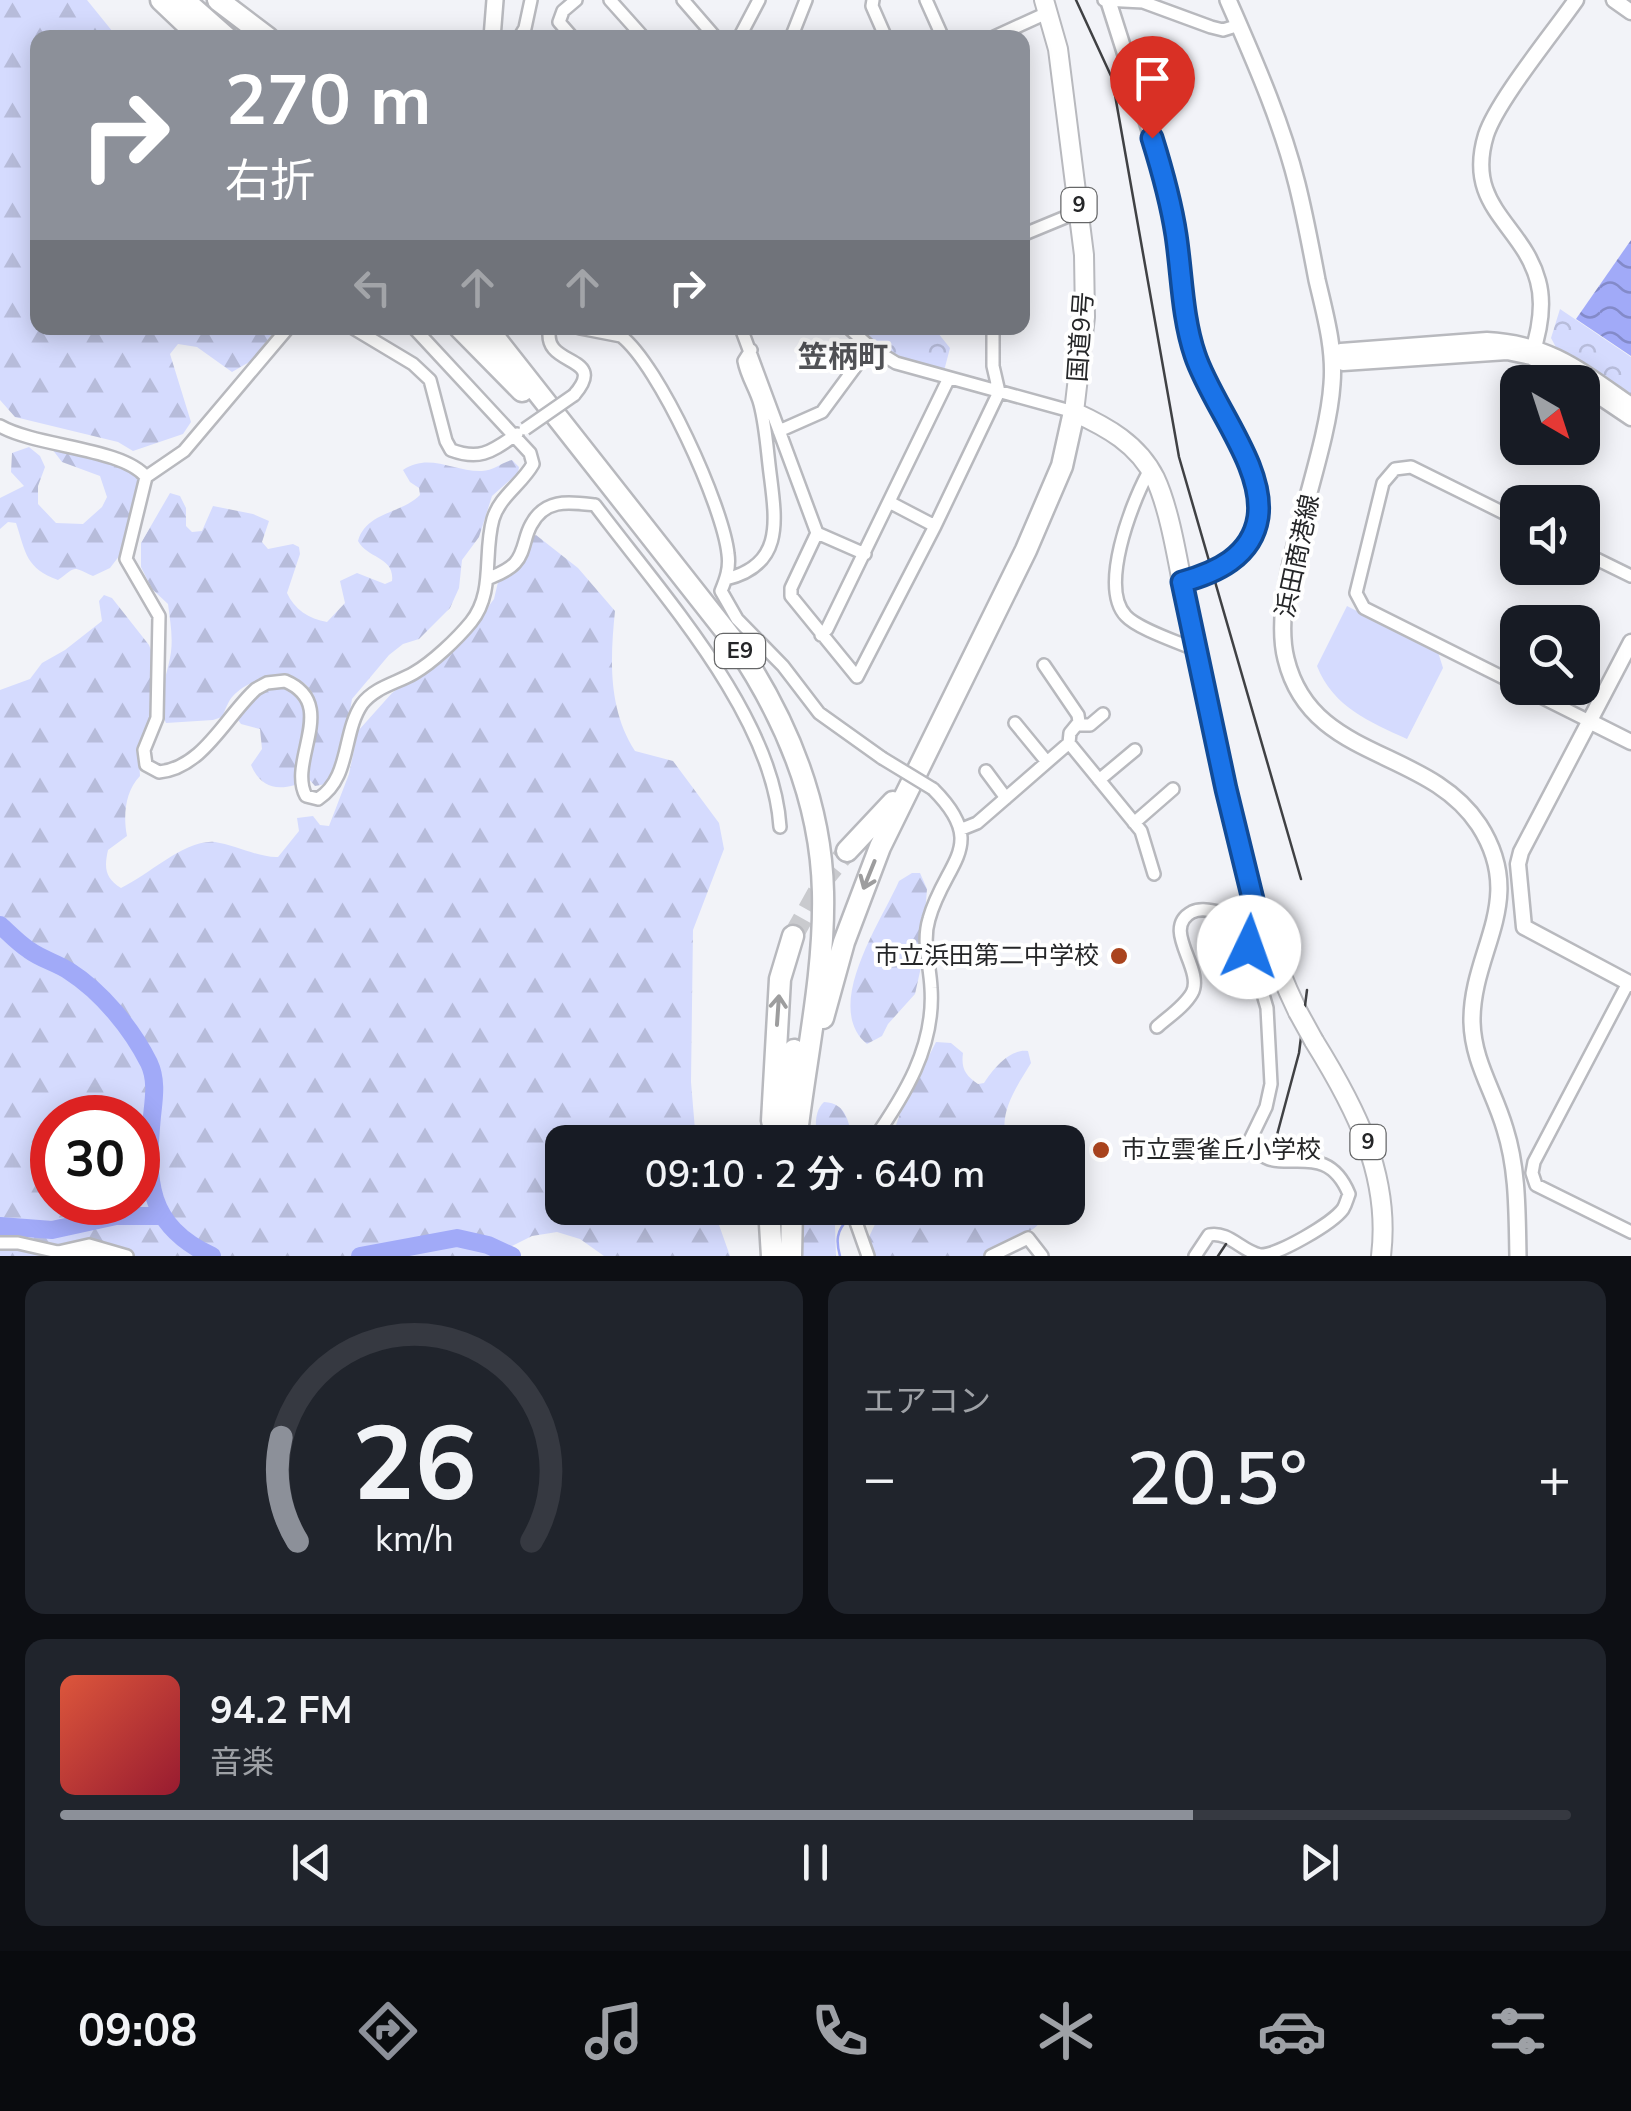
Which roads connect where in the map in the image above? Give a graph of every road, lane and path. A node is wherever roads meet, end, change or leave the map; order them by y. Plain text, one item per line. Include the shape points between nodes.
1 (161, 0) edge
2 (184, 0) edge
3 (218, 0) edge
4 (495, 0) edge
5 (531, 0) edge
6 (576, 0) edge
7 (610, 0) edge
8 (682, 0) edge
9 (759, 0) edge
10 (806, 0) edge
11 (873, 0) edge
12 (926, 0) edge
13 (1228, 0) edge
14 (1576, 0) edge
15 (1614, 0) edge
16 (1107, 1) edge
17 (1047, 6) edge
18 (1631, 12) edge
19 (1239, 25) junction
20 (193, 30) edge
21 (218, 30) edge
22 (257, 30) edge
23 (493, 30) edge
24 (524, 30) edge
25 (566, 30) edge
26 (637, 30) edge
27 (709, 30) edge
28 (742, 30) edge
29 (794, 30) edge
30 (882, 30) edge
31 (939, 30) edge
32 (1006, 30) edge
33 (1080, 216) junction
34 (1030, 232) edge
35 (282, 335) edge
36 (365, 335) edge
37 (421, 335) edge
38 (467, 335) edge
39 (494, 335) edge
40 (507, 335) edge
41 (548, 335) edge
42 (616, 335) edge
43 (744, 335) edge
44 (857, 335) edge
45 (993, 335) edge
46 (870, 348) junction
47 (751, 350) junction
48 (1533, 352) junction
49 (1332, 358) junction
50 (1552, 365) edge
51 (948, 380) junction
52 (999, 392) junction
53 (1600, 397) edge
54 (1631, 405) edge
55 (1074, 412) junction
56 (556, 414) junction
57 (1631, 418) edge
58 (0, 426) edge
59 (779, 431) junction
60 (520, 432) junction
61 (1146, 476) dead end
62 (146, 477) junction
63 (889, 502) junction
64 (632, 510) junction
65 (1500, 511) edge
66 (934, 526) junction
67 (818, 533) junction
68 (864, 554) junction
69 (1600, 561) edge
70 (1631, 576) edge
71 (726, 578) junction
72 (487, 580) junction
73 (1182, 582) junction
74 (822, 635) junction
75 (1631, 642) edge
76 (1197, 650) junction
77 (1044, 665) dead end
78 (1500, 676) edge
79 (1558, 705) edge
80 (1103, 714) dead end
81 (1590, 721) junction
82 (1015, 723) dead end
83 (1077, 725) junction
84 (1631, 742) edge
85 (1069, 743) junction
86 (1135, 750) dead end
87 (926, 755) junction
88 (1047, 762) junction
89 (986, 771) dead end
90 (1099, 780) junction
91 (1173, 789) dead end
92 (1006, 798) junction
93 (1134, 823) junction
94 (780, 827) dead end
95 (962, 829) junction
96 (847, 852) tunnel mouth
97 (1154, 874) dead end
98 (1256, 912) junction
99 (818, 922) junction
100 (793, 936) tunnel mouth
101 (1630, 984) edge
102 (1157, 1027) dead end
103 (771, 1125) edge
104 (785, 1125) edge
105 (798, 1125) edge
106 (798, 1125) edge
107 (883, 1125) edge
108 (771, 1225) edge
109 (777, 1225) edge
110 (792, 1225) edge
111 (857, 1225) edge
112 (1631, 1232) edge
113 (0, 1243) edge
114 (60, 1251) junction
115 (102, 1256) edge
116 (127, 1256) edge
117 (774, 1256) edge
118 (792, 1256) edge
119 (868, 1256) edge
120 (990, 1256) edge
121 (1042, 1256) edge
122 (1195, 1256) edge
123 (1260, 1256) edge
124 (1381, 1256) edge
125 (1518, 1256) edge

1 - 20 highway
2 - 21 highway
3 - 22 highway
4 - 23 main road
5 - 24 street
6 - 25 street via 562,12
7 - 26 street
8 - 27 street
9 - 28 street
10 - 29 street
11 - 30 street
12 - 31 street
13 - 19 main road, 浜田商港線
14 - 48 street via 1503,105 1483,148 1485,190 1538,278 1542,302
15 - 18 street
16 - 19 street via 1143,2 1211,28
16 - 73 street, bridge via 1164,176 1195,355 1253,478 1258,503 1246,546 1222,566
17 - 32 street
17 - 33 highway, 国道9号 / 9
19 - 49 main road, 浜田商港線 via 1297,184
33 - 34 street
33 - 55 highway, 国道9号 / 9 via 1085,317
35 - 62 street via 184,452
36 - 60 street via 430,380 451,450 476,456
37 - 60 street
38 - 64 highway
39 - 56 highway, E9
40 - 56 highway
41 - 60 street, bridge via 550,347 572,358 584,374 584,385
42 - 71 street via 679,419 725,533
43 - 47 street
44 - 46 street
45 - 52 street
46 - 51 street
46 - 59 street via 822,412
47 - 59 street
47 - 71 street via 744,361 759,400 776,517 764,558 743,575
48 - 49 street via 1487,340
48 - 50 street
48 - 54 street via 1559,356
49 - 125 main road, 浜田商港線 via 1329,412 1289,579 1284,654 1292,681 1324,724 1436,783 1460,801 1490,848 1498,902 1475,993 1473,1043 1512,1152
51 - 52 street
51 - 63 street
52 - 55 street
52 - 66 street
53 - 57 street
55 - 73 highway, 国道9号 / 9 via 1124,439 1154,477
55 - 87 highway via 1051,494
56 - 64 highway, E9
58 - 62 street via 130,464
59 - 67 street
60 - 72 street via 533,464 493,519
61 - 76 street via 1121,544 1120,607 1132,621
62 - 72 street via 126,559 159,616 157,718 143,758 151,769 181,766 256,689 285,680 307,700 311,724 301,784 306,796 318,799 338,776 364,702 423,667 465,628 483,604
63 - 66 street
63 - 68 street
64 - 99 highway, E9 via 754,671 785,729 813,813
65 - 78 street via 1411,467 1395,469 1384,482 1356,593 1371,612
66 - 74 street via 857,677
67 - 68 street
67 - 74 street via 790,592
68 - 74 street
69 - 70 street
71 - 95 street, bridge via 721,592 737,619 819,713 933,789
72 - 94 street via 515,563 541,512 564,501 595,505 724,676 778,801
73 - 76 highway, 国道9号 / 9
75 - 81 street
76 - 98 highway, 国道9号 / 9
77 - 83 street via 1078,716
79 - 81 street
80 - 83 street via 1090,725
81 - 84 street
81 - 101 street via 1521,852 1521,921
82 - 88 street
83 - 85 street
85 - 88 street
85 - 90 street
86 - 90 street
87 - 96 highway
87 -> 105 highway via 880,847 844,942
88 - 92 street
89 - 92 street
90 - 93 street
91 - 93 street
92 - 95 street
93 - 97 street
95 - 107 street via 961,850 928,919 928,1031 914,1076
98 - 102 street via 1194,910 1186,916 1180,937 1196,979 1192,993
98 - 123 street via 1249,947 1267,1008 1271,1084 1250,1140 1254,1150 1279,1162 1330,1166 1349,1194 1330,1222 1286,1249
98 - 124 highway, 国道9号 / 9, bridge via 1298,1012 1369,1144 1381,1196
99 - 104 highway, E9
99 - 106 highway, E9
103 -> 100 highway via 780,979
101 - 112 street via 1532,1173 1536,1185
108 - 117 highway
109 - 117 highway
110 - 118 highway
111 - 119 street
113 - 114 street
114 - 115 street
114 - 116 street via 89,1245
120 - 121 street via 1028,1238
122 - 123 street via 1208,1235 1219,1233

